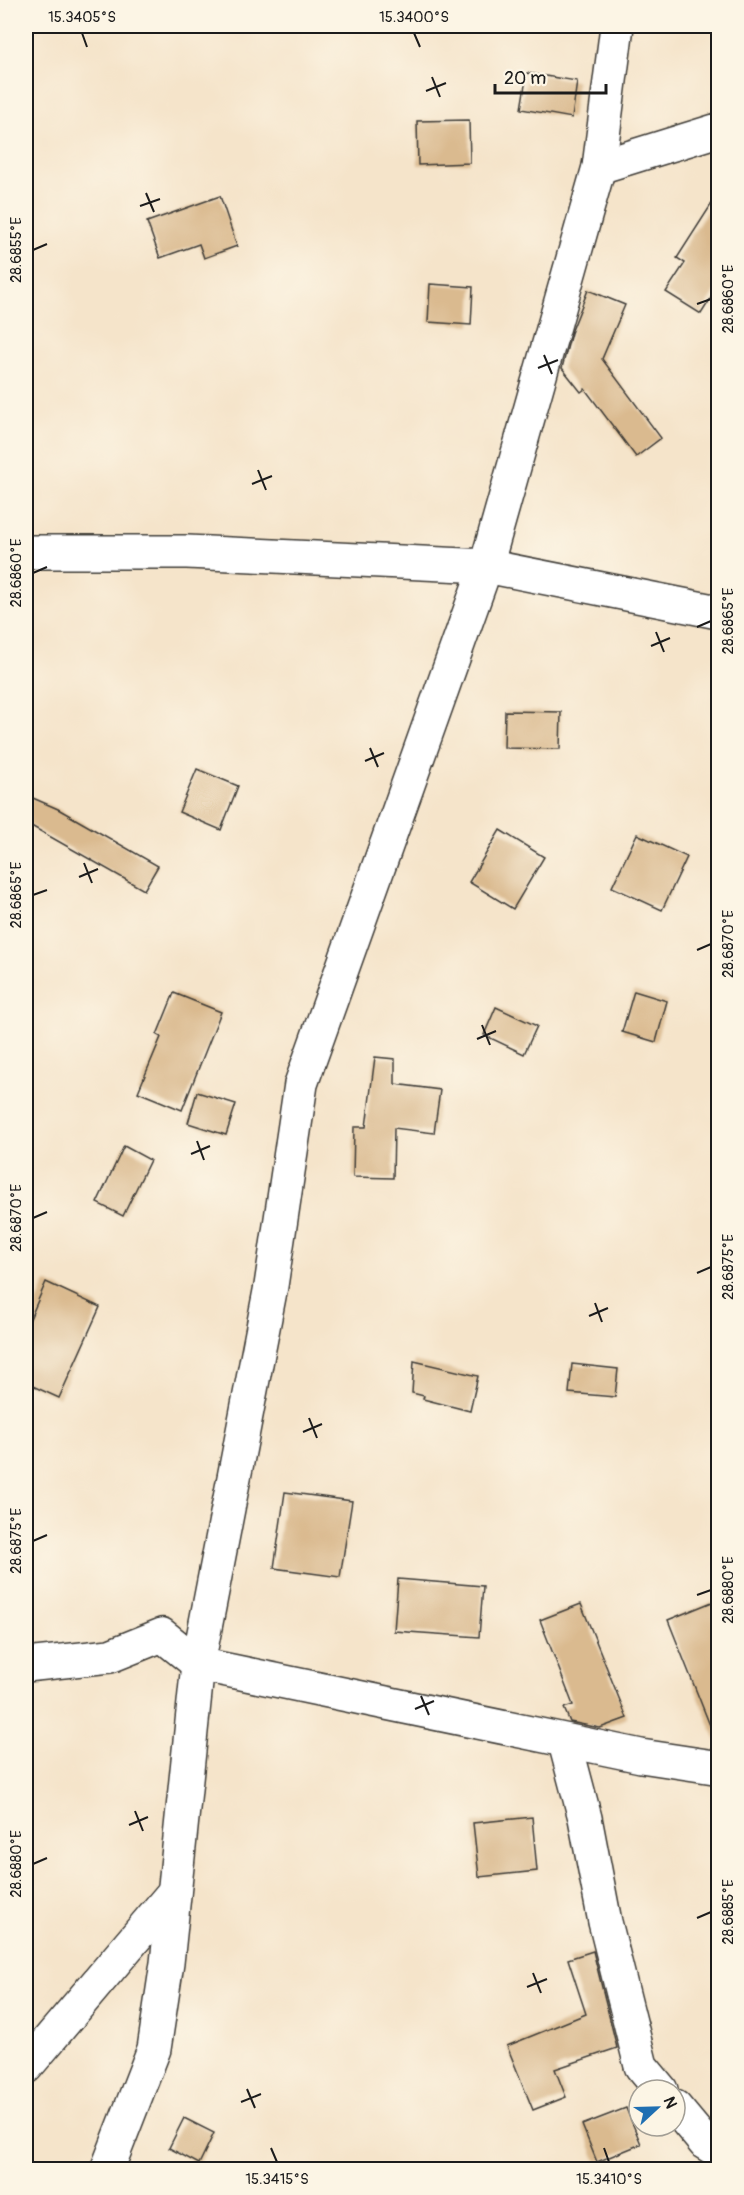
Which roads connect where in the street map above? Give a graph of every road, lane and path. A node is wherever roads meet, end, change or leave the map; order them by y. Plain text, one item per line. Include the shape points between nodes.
1 (617, 26) edge
2 (718, 130) edge
3 (599, 167) junction
4 (26, 552) edge
5 (486, 566) junction
6 (718, 612) edge
7 (198, 1664) junction
8 (26, 1665) edge
9 (567, 1742) junction
10 (718, 1765) edge
11 (174, 1892) junction
12 (26, 2067) edge
13 (652, 2078) edge
14 (687, 2121) edge
15 (718, 2151) edge
16 (107, 2169) edge

1 - 3 street
2 - 3 street
3 - 5 street
4 - 5 street via 187,552
5 - 6 street
5 - 7 street via 301,1084 271,1286
7 - 8 street via 162,1635 110,1656
7 - 9 street
7 - 11 street
9 - 10 street
9 - 13 street via 605,1922 642,2066
11 - 12 street
11 - 16 street via 154,2049
14 - 15 street via 705,2143

